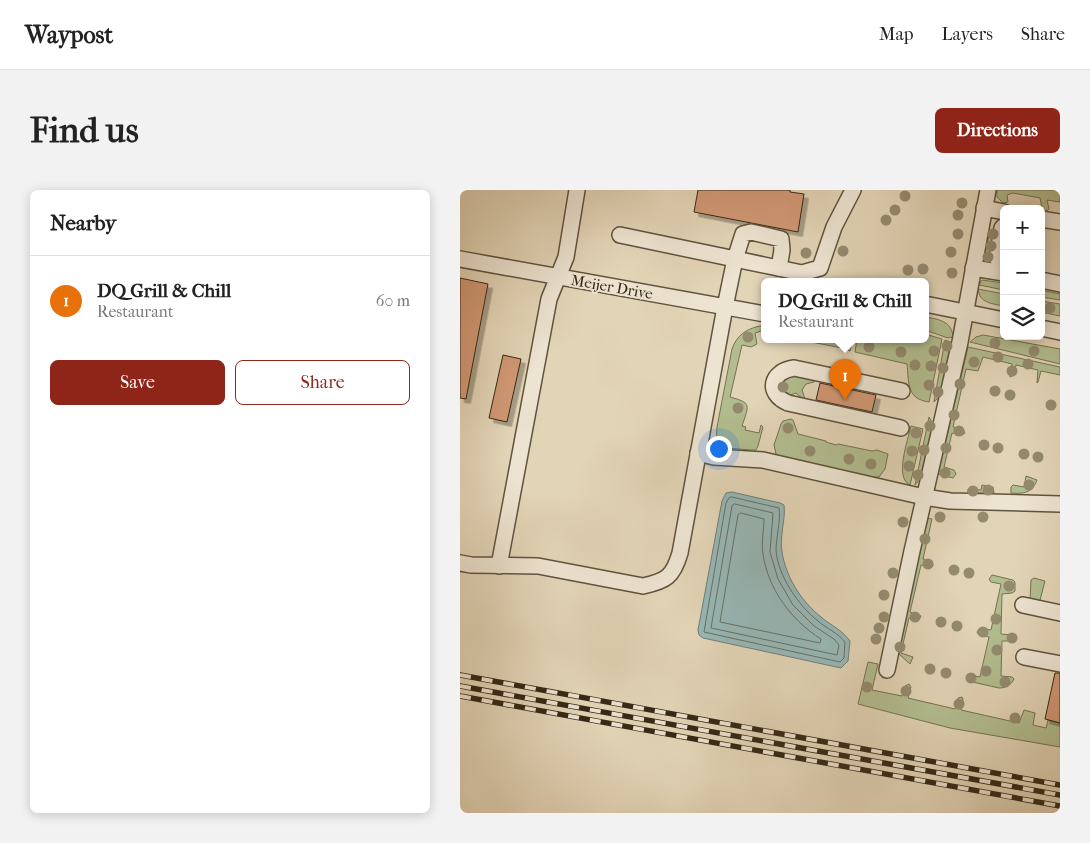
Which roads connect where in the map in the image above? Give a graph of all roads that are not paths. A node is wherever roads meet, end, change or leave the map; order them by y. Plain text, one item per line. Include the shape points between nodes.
1 (577, 190) edge
2 (853, 190) edge
3 (988, 190) edge
4 (984, 208) junction
5 (1000, 211) edge
6 (1045, 220) edge
7 (1060, 222) edge
8 (620, 235) dead end
9 (1000, 240) edge
10 (460, 259) edge
11 (735, 259) junction
12 (1000, 264) edge
13 (779, 268) junction
14 (973, 268) junction
15 (1000, 271) edge
16 (558, 277) junction
17 (1045, 281) edge
18 (1060, 284) edge
19 (929, 305) edge
20 (725, 307) junction
21 (761, 313) edge
22 (965, 313) junction
23 (1000, 319) edge
24 (1045, 329) edge
25 (1060, 332) edge
26 (902, 391) dead end
27 (901, 428) dead end
28 (698, 453) junction
29 (924, 497) junction
30 (1060, 504) edge
31 (460, 564) edge
32 (499, 566) junction
33 (1023, 605) dead end
34 (1060, 613) edge
35 (1024, 657) dead end
36 (1060, 664) edge
37 (886, 670) dead end

1 - 16 lane via 566,257
2 - 13 lane via 834,227 820,268 802,273
3 - 4 lane
4 - 5 lane
4 - 14 lane
6 - 7 lane
8 - 11 lane
9 - 12 lane via 997,258
10 - 16 lane, Meijer Drive
11 - 13 lane
11 - 13 lane via 743,234 751,232 773,236 781,239
11 - 20 lane
14 - 15 lane
14 - 22 lane
16 - 20 lane, Meijer Drive
16 - 32 lane via 549,299
17 - 18 lane
19 - 22 lane
20 - 21 lane, Meijer Drive
20 - 28 lane
22 - 23 lane
22 - 29 lane
24 - 25 lane
26 - 27 lane via 794,368 784,369 774,382 774,393 788,403
28 - 29 lane via 763,460
28 - 32 lane via 680,554 675,569 660,582 643,586 538,566
29 - 30 lane
29 - 37 lane
31 - 32 lane
33 - 34 lane
35 - 36 lane

